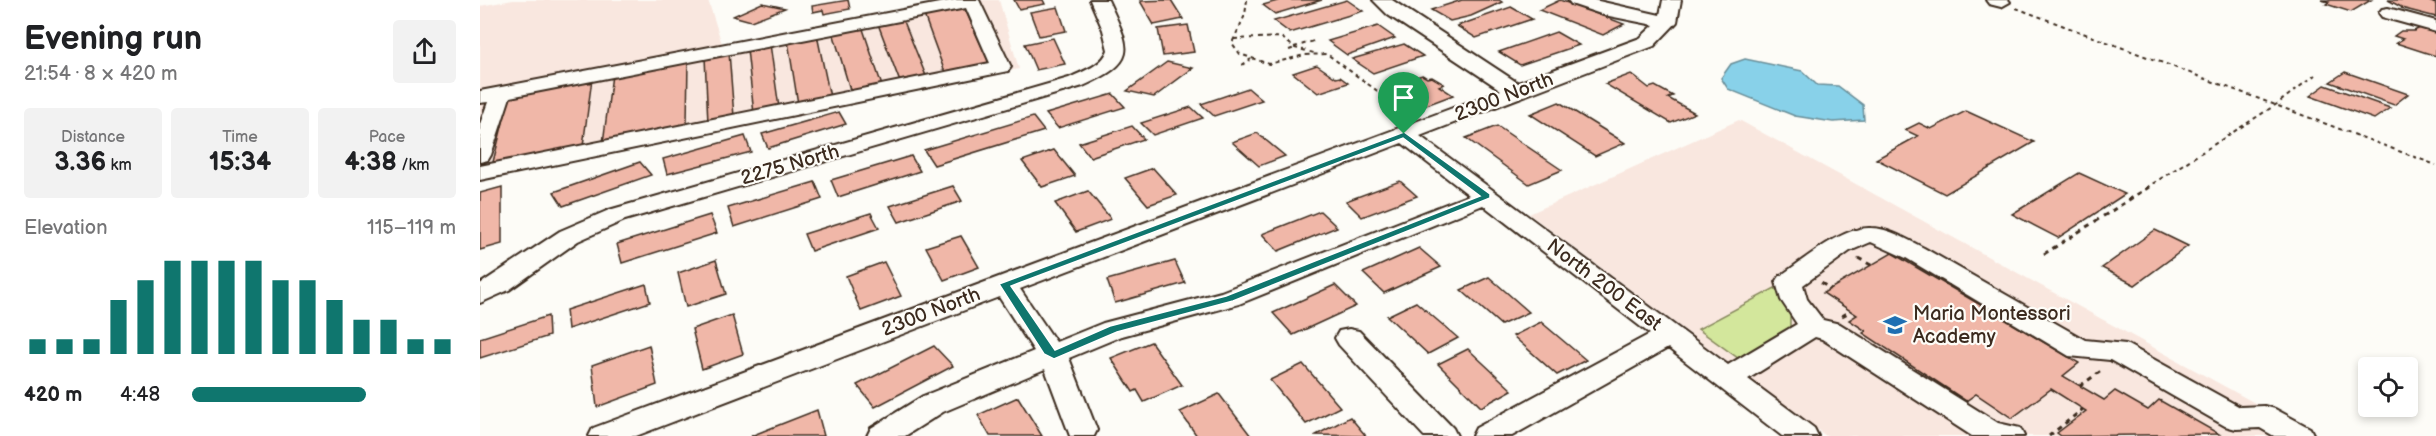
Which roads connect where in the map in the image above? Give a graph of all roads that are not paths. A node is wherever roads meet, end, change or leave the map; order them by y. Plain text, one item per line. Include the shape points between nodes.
1 (1099, 0) edge
2 (1382, 0) edge
3 (1577, 0) edge
4 (1598, 3) edge
5 (1670, 11) edge
6 (2388, 13) dead end
7 (2436, 27) edge
8 (1518, 92) junction
9 (490, 95) edge
10 (1404, 134) junction
11 (480, 155) edge
12 (480, 173) edge
13 (1486, 196) junction
14 (1004, 284) junction
15 (480, 295) edge
16 (1814, 328) junction
17 (1670, 335) junction
18 (1349, 338) dead end
19 (1054, 355) junction
20 (1727, 378) junction
21 (1082, 430) dead end
22 (604, 436) edge
23 (882, 436) edge
24 (1442, 436) edge
25 (1487, 436) edge
26 (1803, 436) edge
27 (2006, 436) edge
28 (2299, 436) edge

1 - 15 street, 2275 North via 1119,53 1113,63 1098,73 617,215 569,236
2 - 8 street
3 - 4 street
4 - 5 street
5 - 8 street, 2300 North via 1647,42
6 - 7 street
8 - 10 street, 2300 North
9 - 11 street
9 - 12 street via 972,2 1001,67
10 - 13 street, North 200 East
10 - 14 street, 2300 North
13 - 17 street, North 200 East
13 - 19 street via 1230,298 1113,329
14 - 19 street
14 - 22 street, 2300 North
16 - 20 street via 1799,333
16 - 27 street via 1830,331 1991,433
16 - 28 street via 1794,300 1789,282 1848,242 1868,235 1915,253 2079,349 2116,351 2236,418 2264,417
17 - 20 street, North 200 East
17 - 25 street
18 - 24 street
19 - 21 street
19 - 23 street via 933,404
20 - 26 street, North 200 East

